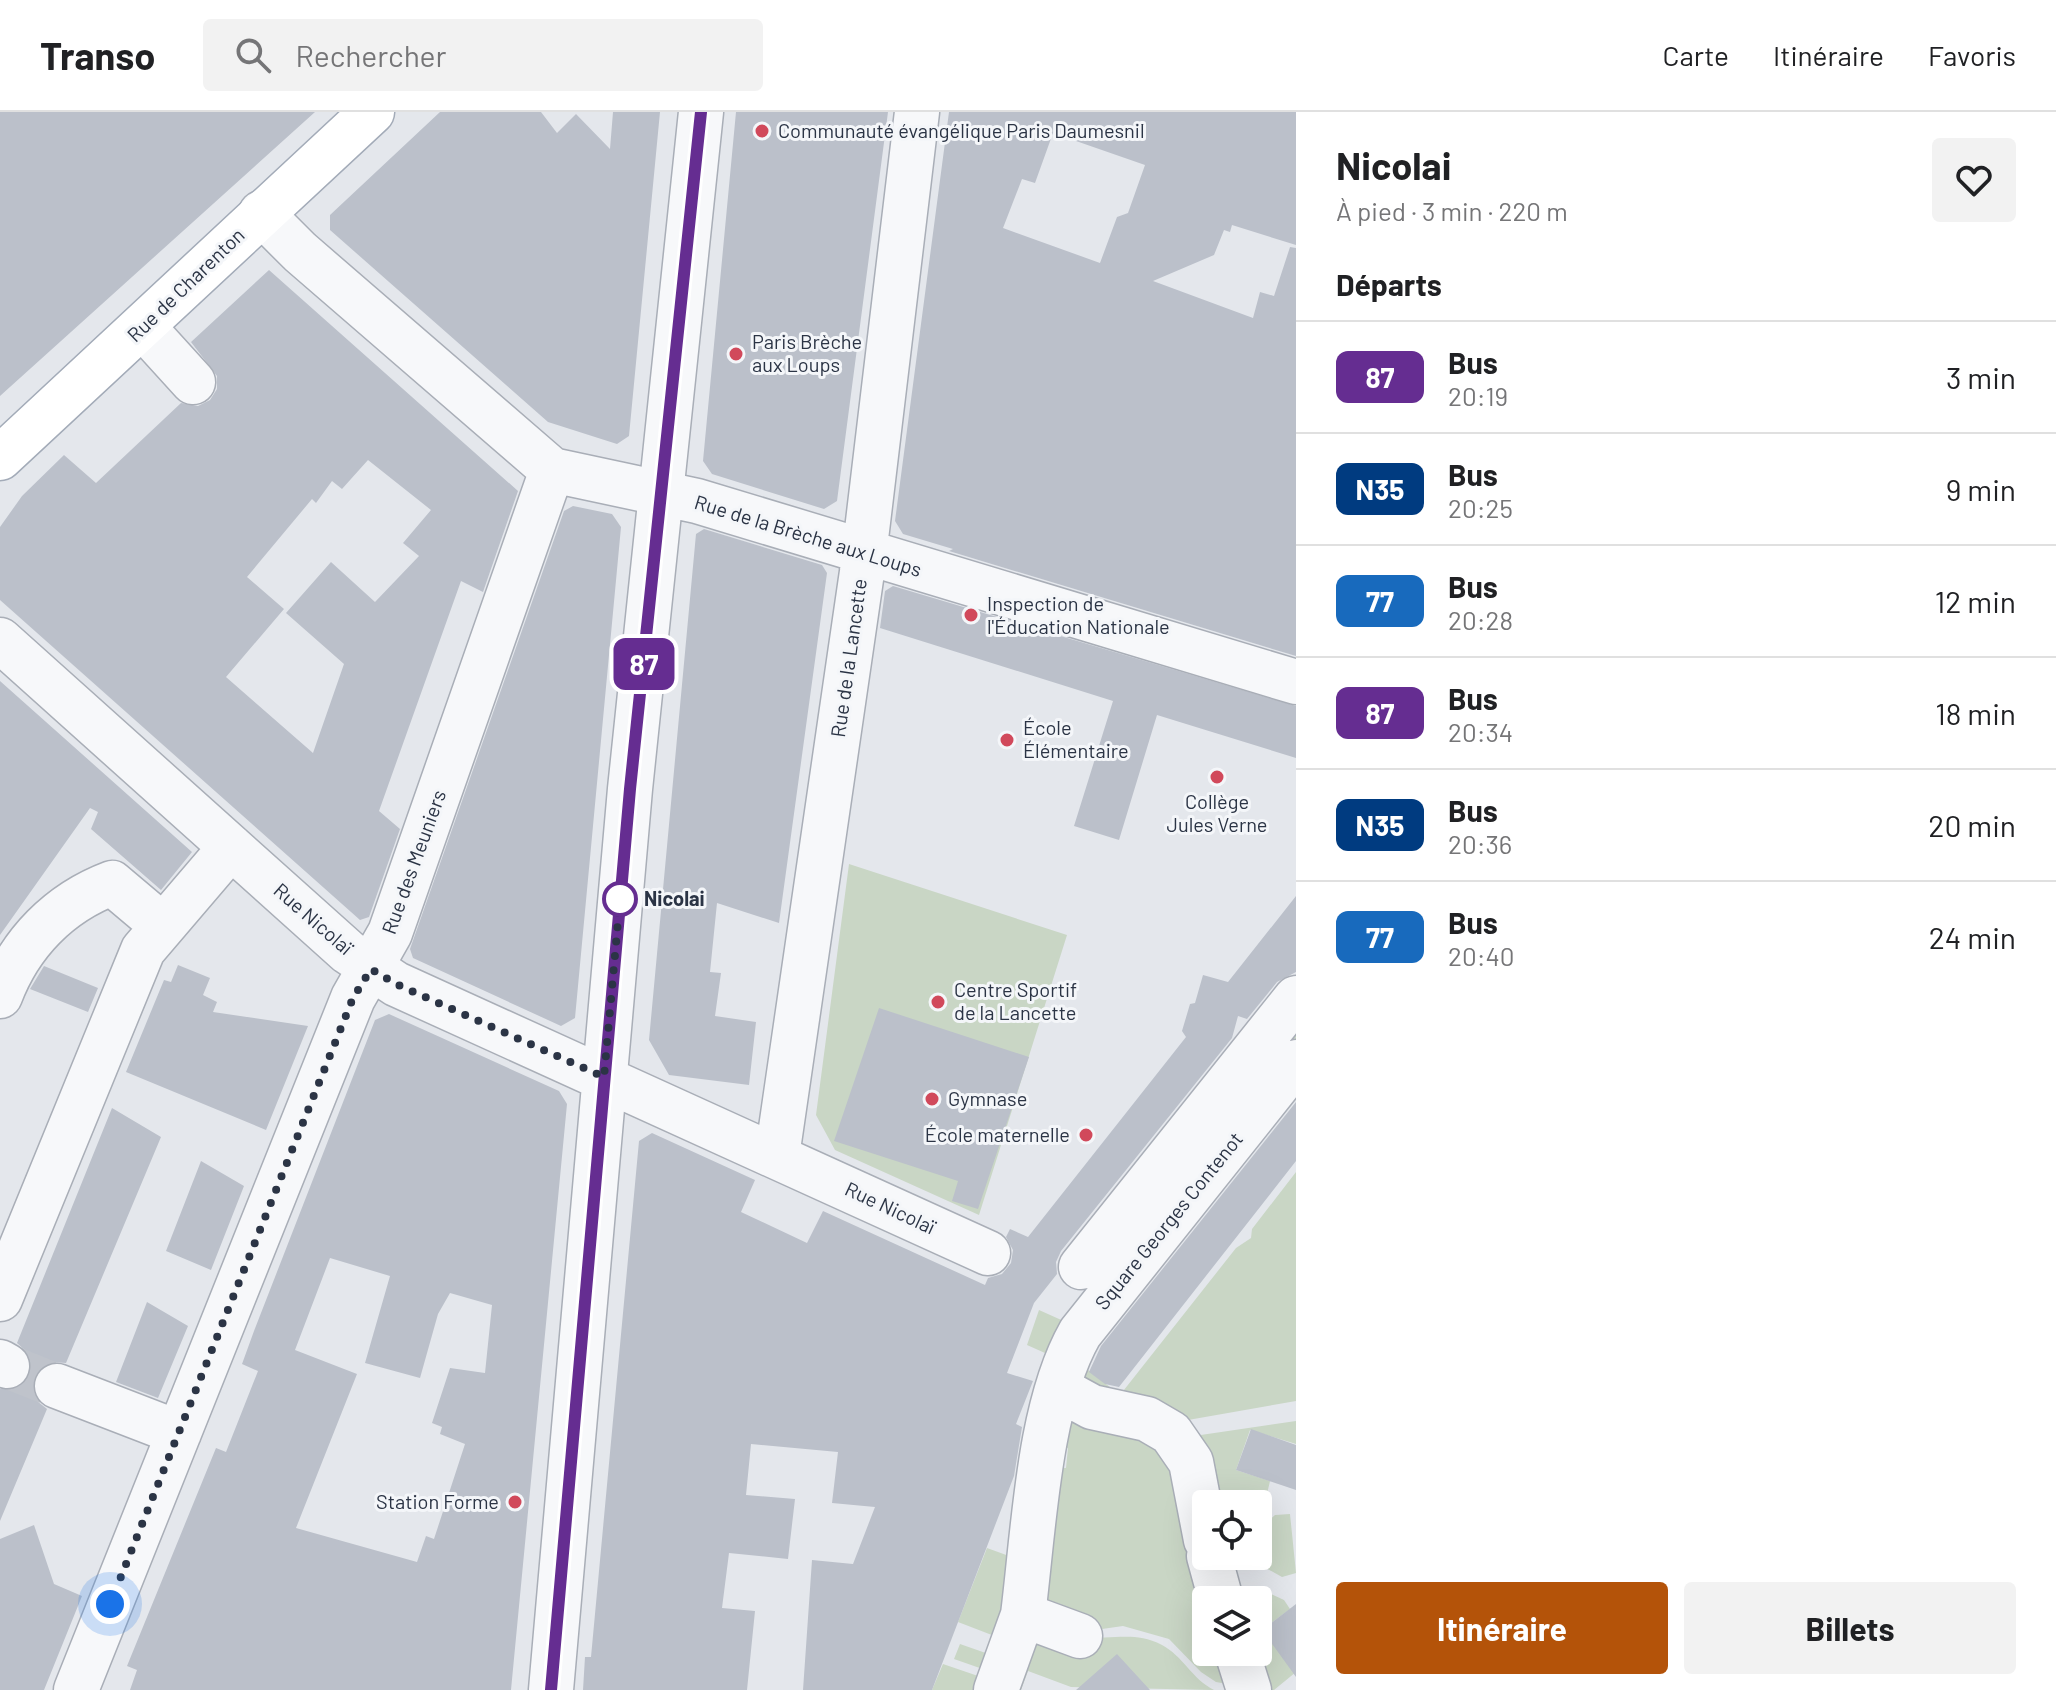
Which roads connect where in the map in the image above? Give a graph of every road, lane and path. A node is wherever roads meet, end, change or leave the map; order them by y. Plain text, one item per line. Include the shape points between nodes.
1 (372, 112) edge
2 (701, 112) edge
3 (917, 112) edge
4 (261, 213) junction
5 (143, 327) junction
6 (193, 382) dead end
7 (0, 458) edge
8 (552, 470) junction
9 (663, 492) junction
10 (883, 558) junction
11 (0, 640) edge
12 (1296, 682) edge
13 (231, 847) junction
14 (163, 926) junction
15 (371, 969) junction
16 (0, 996) edge
17 (1296, 998) edge
18 (1296, 1062) edge
19 (604, 1077) junction
20 (777, 1156) junction
21 (988, 1253) dead end
22 (1081, 1267) dead end
23 (0, 1299) edge
24 (57, 1386) tunnel mouth
25 (1059, 1389) junction
26 (179, 1433) junction
27 (1196, 1490) edge
28 (1023, 1615) junction
29 (1080, 1636) dead end
30 (1241, 1666) edge
31 (76, 1690) edge
32 (551, 1690) edge
33 (996, 1690) edge
34 (1249, 1690) edge

1 - 4 main road, Rue de Charenton
2 - 9 street
3 - 10 street, Rue de la Lancette
4 - 5 main road, Rue de Charenton
4 - 8 street, Rue de la Brèche aux Loups
5 - 6 street
5 - 7 main road, Rue de Charenton
8 - 9 street, Rue de la Brèche aux Loups
8 - 15 street, Rue des Meuniers via 390,933
9 - 10 street, Rue de la Brèche aux Loups
9 - 19 street
10 - 12 street, Rue de la Brèche aux Loups
10 - 20 street, Rue de la Lancette
11 - 13 street, Rue Nicolaï
13 - 14 street
13 - 15 street, Rue Nicolaï
14 - 16 street via 112,883 97,889 54,916 22,950
14 - 23 street via 143,950
15 - 19 street, Rue Nicolaï
15 - 26 street, Rue des Meuniers via 353,998
17 - 22 street
18 - 25 street, Square Georges Contenot via 1080,1333 1063,1361
19 - 20 street, Rue Nicolaï
19 - 32 street
20 - 21 street, Rue Nicolaï
24 - 26 street
25 - 27 street via 1092,1407 1147,1419 1171,1433 1191,1462
25 - 28 street, Square Georges Contenot via 1050,1415
26 - 31 street, Rue des Meuniers
28 - 29 street
28 - 33 street, Square Georges Contenot
30 - 34 street

